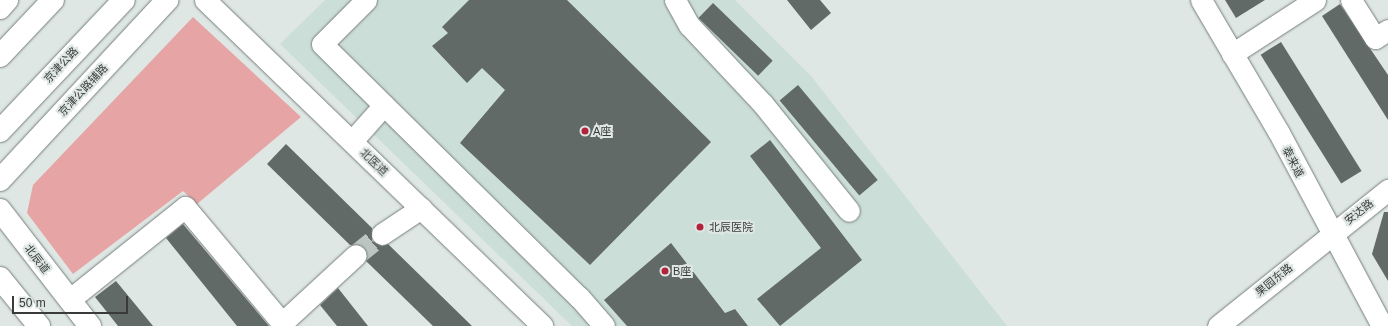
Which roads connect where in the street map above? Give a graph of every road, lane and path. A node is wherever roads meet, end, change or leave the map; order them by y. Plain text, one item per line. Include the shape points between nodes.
1 (7, 0) edge
2 (53, 0) edge
3 (124, 0) edge
4 (167, 0) edge
5 (205, 0) edge
6 (366, 0) edge
7 (675, 0) edge
8 (1200, 0) edge
9 (1315, 0) edge
10 (1351, 0) edge
11 (0, 8) edge
12 (1388, 30) edge
13 (1232, 54) junction
14 (0, 56) edge
15 (384, 105) junction
16 (0, 131) edge
17 (352, 141) junction
18 (0, 180) edge
19 (1388, 190) edge
20 (1388, 199) edge
21 (420, 208) junction
22 (0, 210) edge
23 (849, 211) dead end
24 (382, 234) tunnel mouth
25 (1333, 239) junction
26 (356, 255) tunnel mouth
27 (0, 278) edge
28 (69, 300) junction
29 (283, 324) edge
30 (39, 326) edge
31 (90, 326) edge
32 (542, 326) edge
33 (604, 326) edge
34 (1218, 326) edge
35 (1239, 326) edge
36 (1382, 326) edge

1 - 11 main road
2 - 14 main road
3 - 16 main road, 京津公路
4 - 18 main road, 京津公路辅路
5 - 17 street, 北医道
6 - 15 street via 322,44
7 - 23 street via 689,25 763,104
8 - 13 street, 泰来道
9 - 13 street
10 - 12 street via 1375,38
13 - 25 street, 泰来道 via 1278,131
15 - 17 street
15 - 33 street via 579,297
17 - 21 street, 北医道
19 - 25 street, 安达路
20 - 25 street, 安达路
21 - 24 street
21 - 32 street, 北医道
22 - 28 main road, 北辰道
25 - 34 street, 果园东路
25 - 35 street, 果园东路
25 - 36 street, 泰来道
26 - 29 street
27 - 30 main road
28 - 29 street via 185,207
28 - 31 main road, 北辰道

